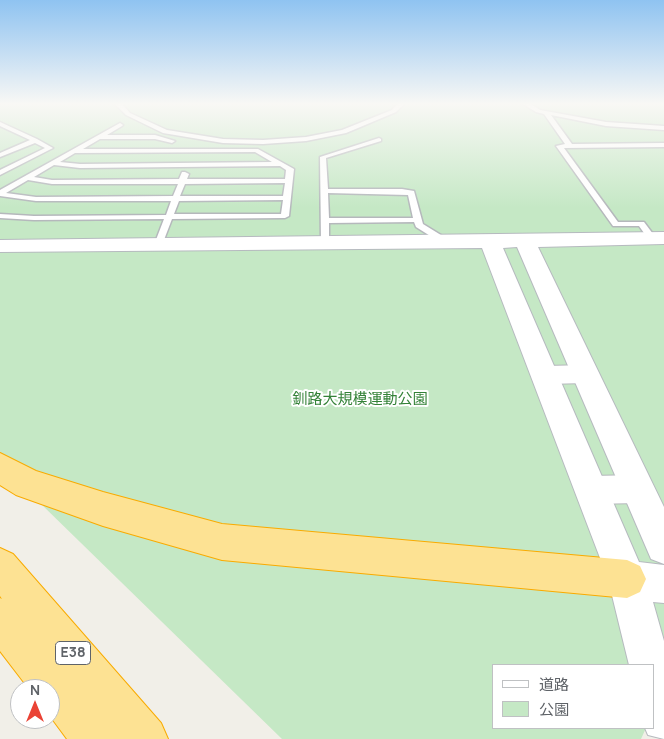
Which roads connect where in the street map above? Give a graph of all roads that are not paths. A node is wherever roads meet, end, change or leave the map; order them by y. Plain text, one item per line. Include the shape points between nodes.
1 (32, 138) edge
2 (96, 138) edge
3 (163, 138) edge
4 (207, 138) edge
5 (309, 138) edge
6 (565, 138) edge
7 (35, 140) junction
8 (379, 140) dead end
9 (664, 145) edge
10 (570, 146) junction
11 (0, 148) edge
12 (75, 150) junction
13 (194, 150) junction
14 (8, 152) junction
15 (0, 155) edge
16 (25, 160) junction
17 (53, 163) junction
18 (282, 164) junction
19 (188, 165) junction
20 (0, 173) edge
21 (26, 178) junction
22 (182, 181) junction
23 (289, 181) junction
24 (324, 191) junction
25 (0, 194) edge
26 (176, 198) junction
27 (287, 198) junction
28 (0, 216) edge
29 (168, 217) junction
30 (418, 220) junction
31 (324, 221) junction
32 (658, 238) edge
33 (490, 241) junction
34 (525, 241) junction
35 (446, 242) junction
36 (325, 243) junction
37 (158, 245) junction
38 (0, 246) edge
39 (586, 374) junction
40 (546, 375) junction
41 (0, 468) edge
42 (639, 488) junction
43 (591, 490) junction
44 (664, 546) edge
45 (0, 567) edge
46 (628, 579) junction
47 (664, 584) edge
48 (0, 618) edge
49 (650, 664) edge
50 (654, 680) edge
51 (664, 719) edge
52 (96, 739) edge
53 (145, 739) edge

1 - 7 lane
2 - 12 lane
3 - 13 lane via 196,145
4 - 5 lane via 263,142
6 - 10 lane
7 - 14 lane
7 - 16 lane via 50,148
8 - 24 lane via 323,157
9 - 10 lane
10 - 32 lane via 559,146 616,224 641,224
11 - 14 lane
12 - 13 lane
12 - 17 lane
13 - 18 lane via 256,150
13 - 19 lane
14 - 15 lane
14 - 16 lane
16 - 20 lane
17 - 19 lane via 80,166
17 - 21 lane
18 - 19 lane
18 - 23 lane via 290,169
19 - 22 lane
21 - 22 lane via 52,182
21 - 25 lane
22 - 23 lane
22 - 26 lane
23 - 27 lane
24 - 30 lane via 402,190 411,194
24 - 31 lane
25 - 26 lane via 36,199
26 - 27 lane
26 - 29 lane
27 - 29 lane via 285,216
28 - 29 lane
29 - 37 lane
30 - 31 lane
30 - 35 lane via 419,225
31 - 36 lane
32 - 34 street
33 - 34 street
33 - 35 street
33 - 40 street
34 - 39 street
35 - 36 street
36 - 37 street
37 - 38 street
39 - 40 street
39 - 42 street
40 - 43 street
41 - 46 highway via 28,484 222,542
42 - 43 street
42 - 44 street
43 - 46 street
45 - 53 highway, E38
46 - 47 street
46 - 49 street
48 - 52 highway, E38
50 - 51 street

